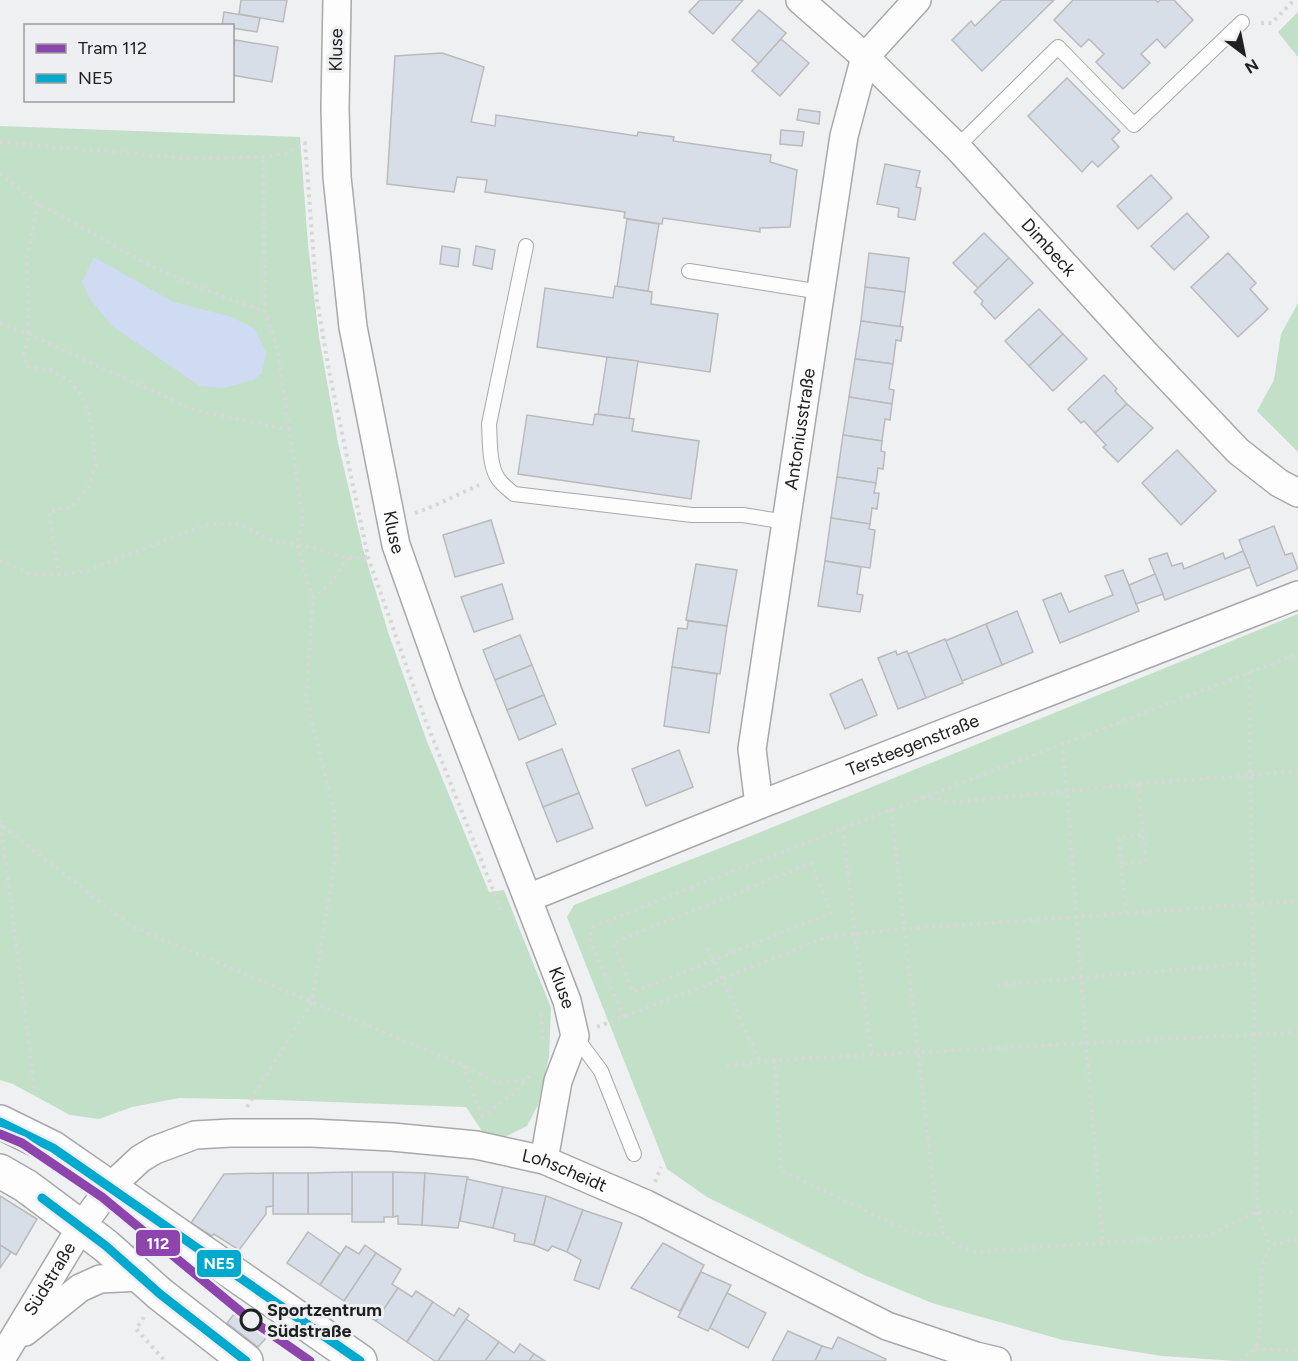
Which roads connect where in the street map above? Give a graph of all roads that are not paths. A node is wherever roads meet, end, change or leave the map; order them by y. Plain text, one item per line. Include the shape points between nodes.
1 (337, 0) edge
2 (800, 0) edge
3 (917, 0) edge
4 (1242, 22) road end
5 (864, 57) junction
6 (957, 147) junction
7 (526, 246) dead end
8 (689, 272) dead end
9 (820, 292) junction
10 (1298, 493) edge
11 (786, 522) junction
12 (1298, 595) edge
13 (759, 805) junction
14 (528, 898) junction
15 (575, 1036) junction
16 (0, 1122) edge
17 (634, 1154) dead end
18 (544, 1161) junction
19 (0, 1171) edge
20 (110, 1187) junction
21 (81, 1227) junction
22 (151, 1286) junction
23 (6, 1351) edge
24 (246, 1361) edge
25 (360, 1361) edge
26 (997, 1361) edge

1 - 14 street, Kluse via 337,177 353,327 394,533 448,692
2 - 5 street, Dimbeck
3 - 5 street
4 - 6 lane via 1134,125 1058,46
5 - 6 street, Dimbeck
5 - 9 street, Antoniusstraße via 844,136
6 - 10 street, Dimbeck via 1238,451
7 - 11 lane via 489,424 490,454 497,477 507,489 514,494
8 - 9 lane
9 - 11 street, Antoniusstraße
11 - 13 street, Antoniusstraße via 752,749
12 - 13 street, Tersteegenstraße
13 - 14 street, Tersteegenstraße
14 - 15 street, Kluse via 567,1001
15 - 17 lane, Kluse via 602,1071
15 - 18 street via 558,1082
16 - 20 main road via 53,1148
18 - 20 street, Lohscheidt via 476,1145 392,1137 311,1133 195,1135 140,1159
18 - 26 street, Lohscheidt via 646,1204 887,1326
19 - 21 main road
20 - 21 street, Südstraße
20 - 25 main road
21 - 22 main road
21 - 23 street, Südstraße
22 - 23 street, Südstraße via 100,1278 80,1288
22 - 24 main road

